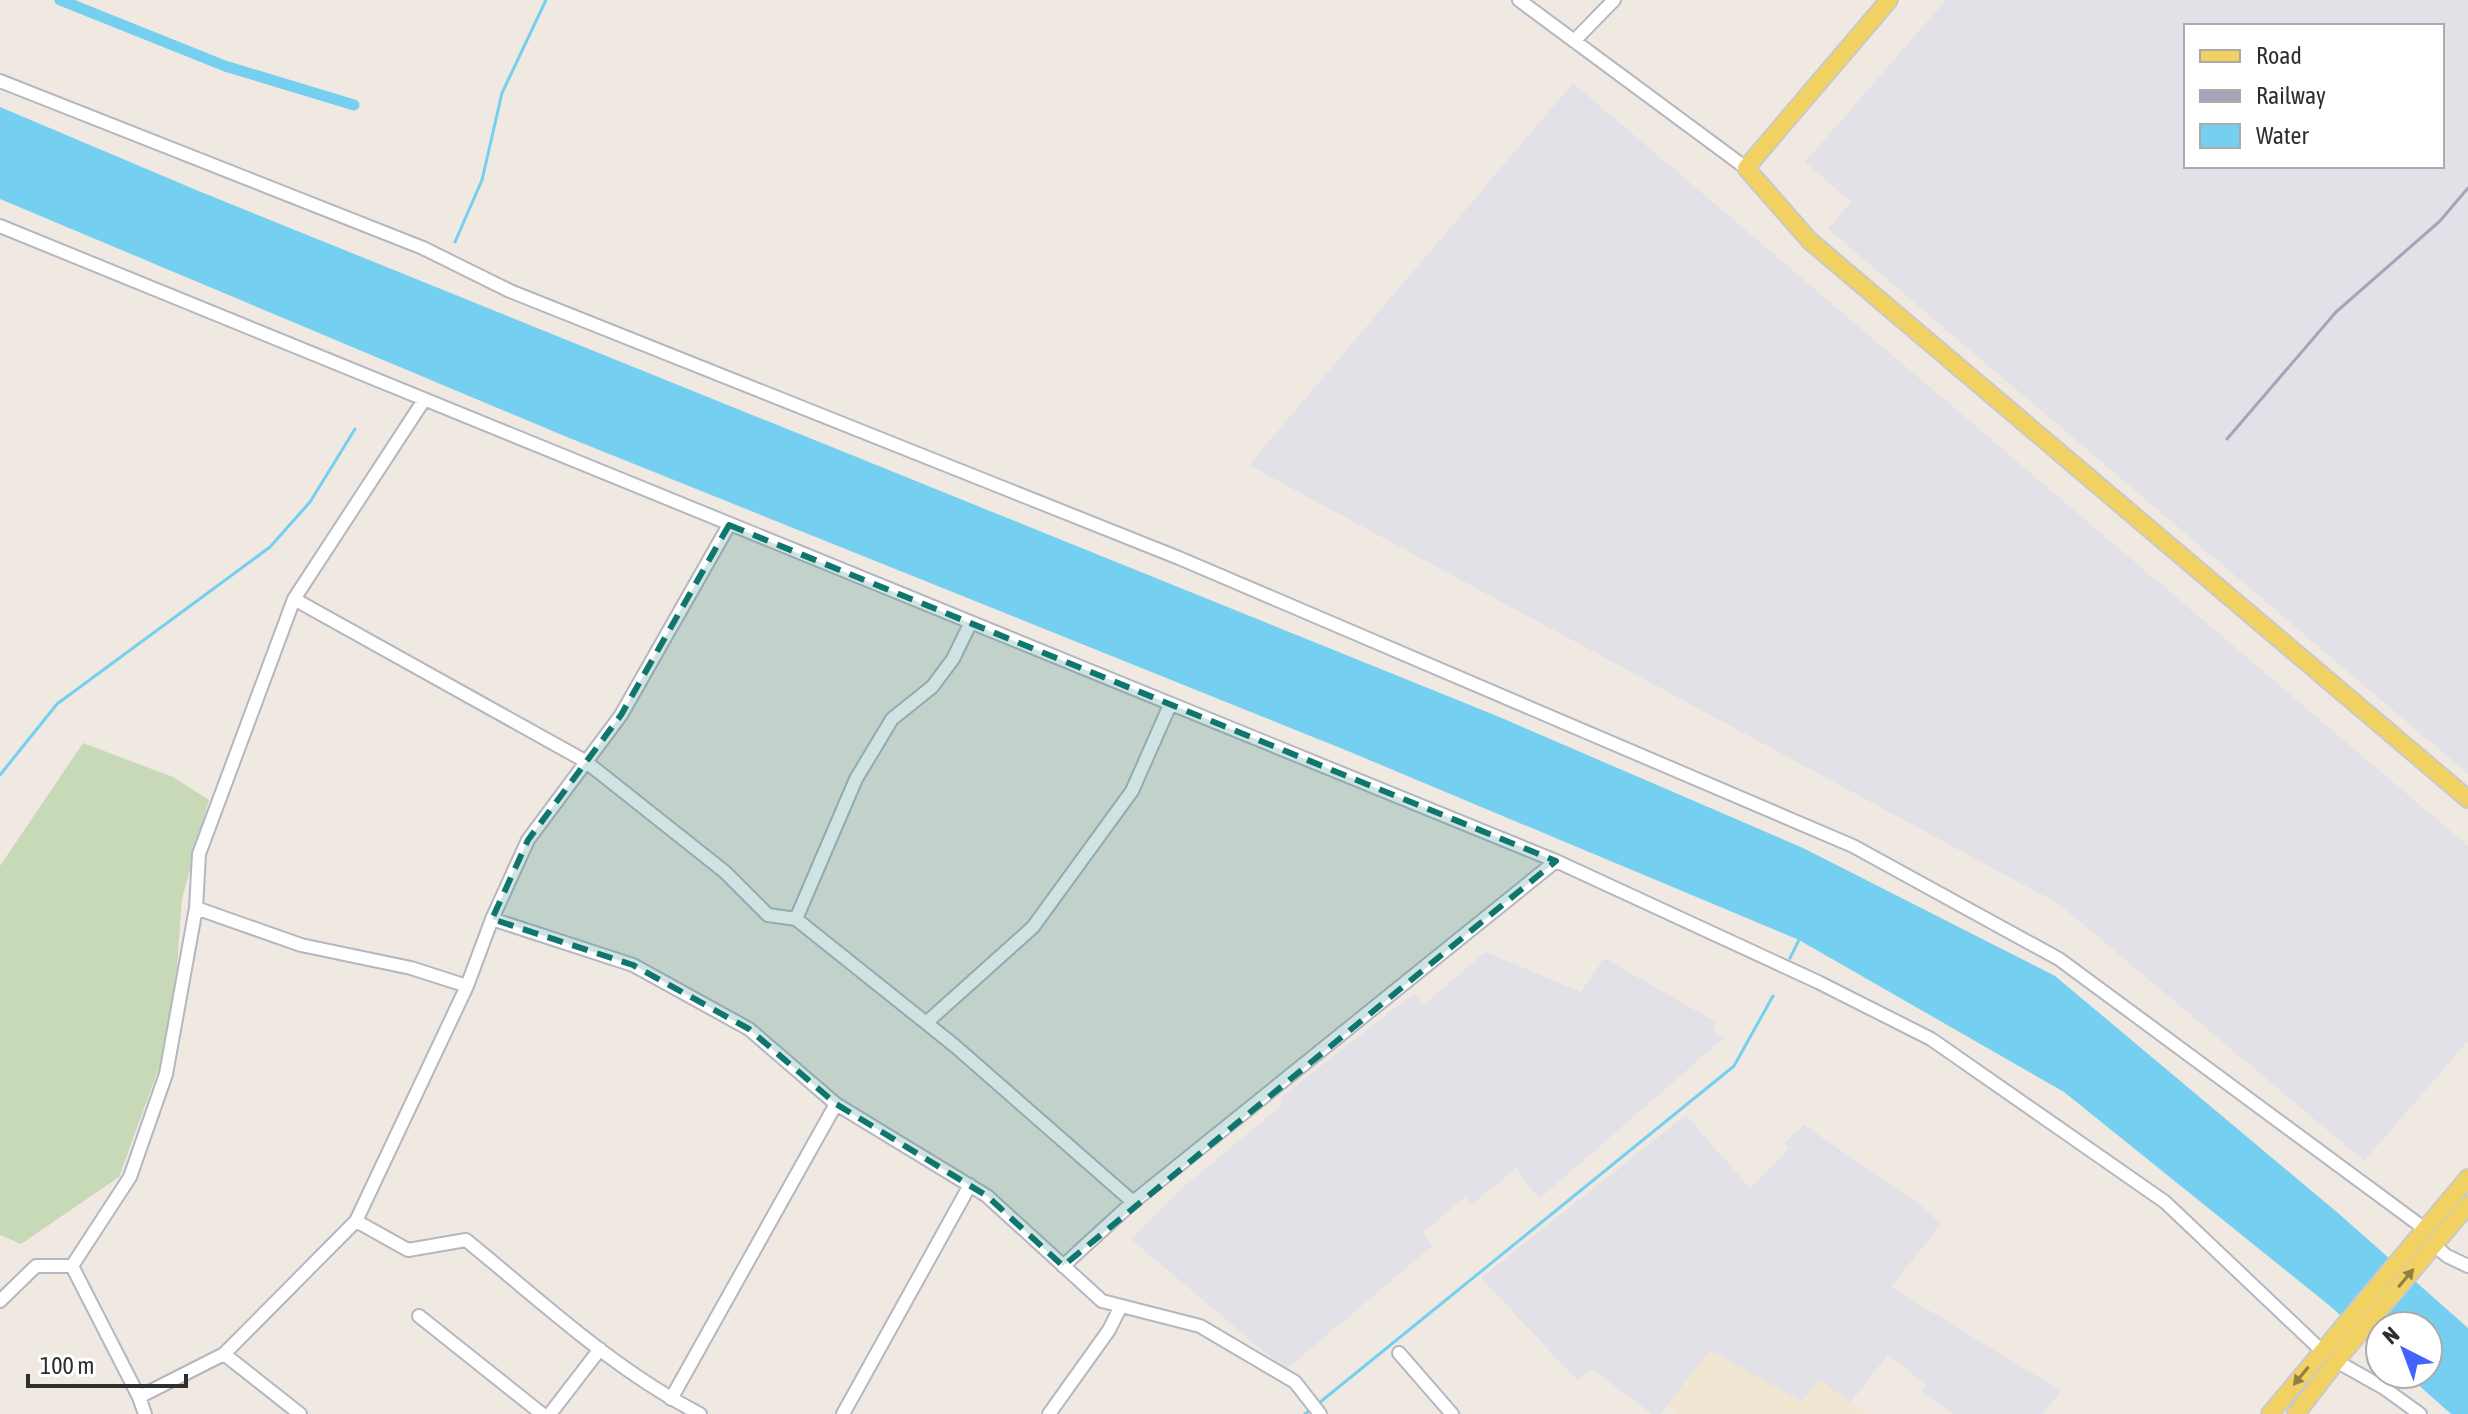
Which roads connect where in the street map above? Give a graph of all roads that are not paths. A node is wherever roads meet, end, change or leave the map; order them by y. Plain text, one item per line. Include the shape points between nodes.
1 (1519, 0) edge
2 (1614, 0) edge
3 (1889, 0) edge
4 (1574, 41) junction
5 (0, 81) edge
6 (1746, 168) junction
7 (0, 226) edge
8 (424, 400) junction
9 (729, 525) junction
10 (294, 599) junction
11 (970, 624) junction
12 (1170, 705) junction
13 (585, 761) junction
14 (2468, 799) edge
15 (1556, 861) junction
16 (196, 908) junction
17 (492, 919) junction
18 (796, 919) junction
19 (467, 986) junction
20 (926, 1023) junction
21 (836, 1104) junction
22 (2468, 1178) edge
23 (970, 1185) junction
24 (1133, 1202) junction
25 (2468, 1205) edge
26 (356, 1221) junction
27 (2420, 1234) junction
28 (2432, 1247) junction
29 (72, 1266) junction
30 (1063, 1266) junction
31 (2468, 1266) edge
32 (0, 1301) edge
33 (1121, 1306) junction
34 (419, 1316) dead end
35 (600, 1349) junction
36 (2334, 1350) junction
37 (1399, 1353) dead end
38 (224, 1354) junction
39 (139, 1397) junction
40 (671, 1399) junction
41 (145, 1414) edge
42 (300, 1414) edge
43 (542, 1414) edge
44 (550, 1414) edge
45 (700, 1414) edge
46 (843, 1414) edge
47 (1049, 1414) edge
48 (1320, 1414) edge
49 (1452, 1414) edge
50 (2270, 1414) edge
51 (2296, 1414) edge
52 (2420, 1414) edge

1 - 4 street
2 - 4 street
3 - 6 main road
4 - 6 street
5 - 27 street via 1179,558 1853,846 2059,959
6 - 14 main road via 1810,241
7 - 8 street
8 - 9 street
8 - 10 street
9 - 11 street
9 - 13 street via 621,715
10 - 13 street
10 - 16 street via 199,854
11 - 12 street
11 - 18 street via 953,659 932,687 892,719 856,779
12 - 15 street
12 - 20 street via 1132,791 1033,927
13 - 17 street via 528,840
13 - 18 street via 725,872 768,915
15 - 24 street
15 - 36 street via 1931,1039 2165,1202
16 - 19 street via 301,945 411,968
16 - 29 street via 166,1074 130,1177
17 - 19 street
17 - 21 street via 633,965 749,1029
18 - 20 street
19 - 26 street
20 - 24 street
21 - 23 street
21 - 40 street
22 - 27 main road
23 - 30 street
23 - 46 street
24 - 30 street
25 - 28 main road
26 - 35 street via 408,1250 466,1240
26 - 38 street
27 - 36 main road
28 - 31 street
36 -> 28 main road
29 - 32 street via 36,1266
29 - 39 street
30 - 33 street via 1102,1301
33 - 47 street
33 - 48 street via 1200,1326 1295,1382
34 - 43 street
35 - 40 street
35 - 44 street
36 -> 50 main road
36 - 51 main road
36 - 52 street
37 - 49 street
38 - 39 street
38 - 42 street
39 - 41 street
40 - 45 street

